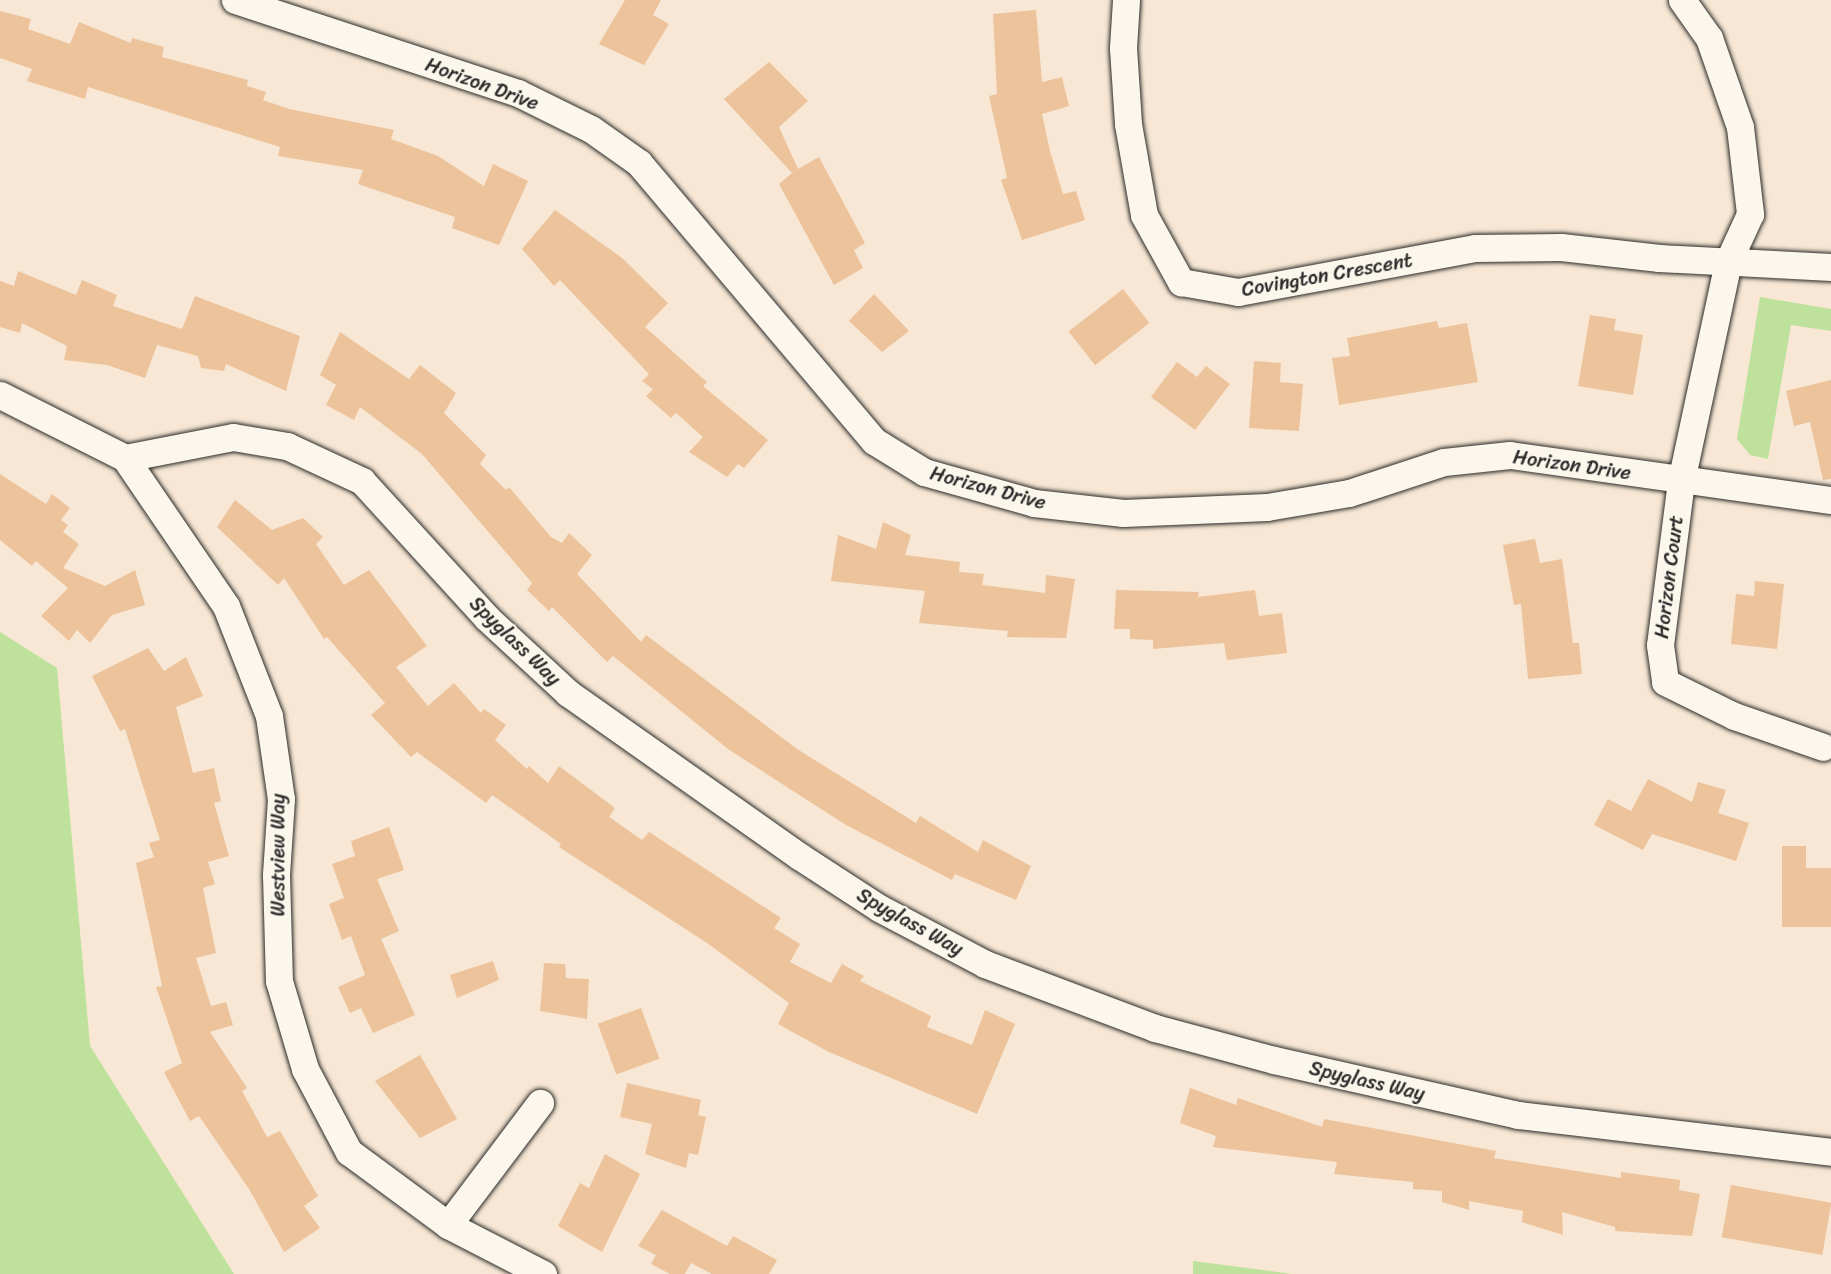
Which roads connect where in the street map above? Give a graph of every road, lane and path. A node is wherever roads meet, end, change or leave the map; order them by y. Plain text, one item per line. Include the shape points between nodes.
1 (236, 0) edge
2 (1126, 0) edge
3 (1682, 0) edge
4 (1728, 262) junction
5 (1831, 267) edge
6 (0, 395) edge
7 (125, 458) junction
8 (1681, 481) junction
9 (1831, 500) edge
10 (1823, 747) dead end
11 (540, 1103) dead end
12 (1831, 1152) edge
13 (448, 1225) junction
14 (543, 1274) edge

1 - 8 street, Horizon Drive via 518,93 591,129 639,163 874,441 924,472 1034,503 1123,513 1267,507 1349,493 1444,462 1510,455
2 - 4 street, Covington Crescent via 1123,48 1128,124 1144,215 1181,282 1238,292 1475,248 1561,247
3 - 4 street via 1709,38 1740,127 1750,214
4 - 5 street
4 - 8 street
6 - 7 street, Westview Way
7 - 12 street, Spyglass Way via 233,437 286,446 362,481 487,618 568,693 879,908 985,964 1155,1028 1506,1112
7 - 13 street, Westview Way via 226,606 269,716 281,799 276,875 279,981 305,1069 349,1152
8 - 9 street, Horizon Drive
8 - 10 street, Horizon Court via 1660,645 1665,682 1734,716
11 - 13 street
13 - 14 street, Westview Way

